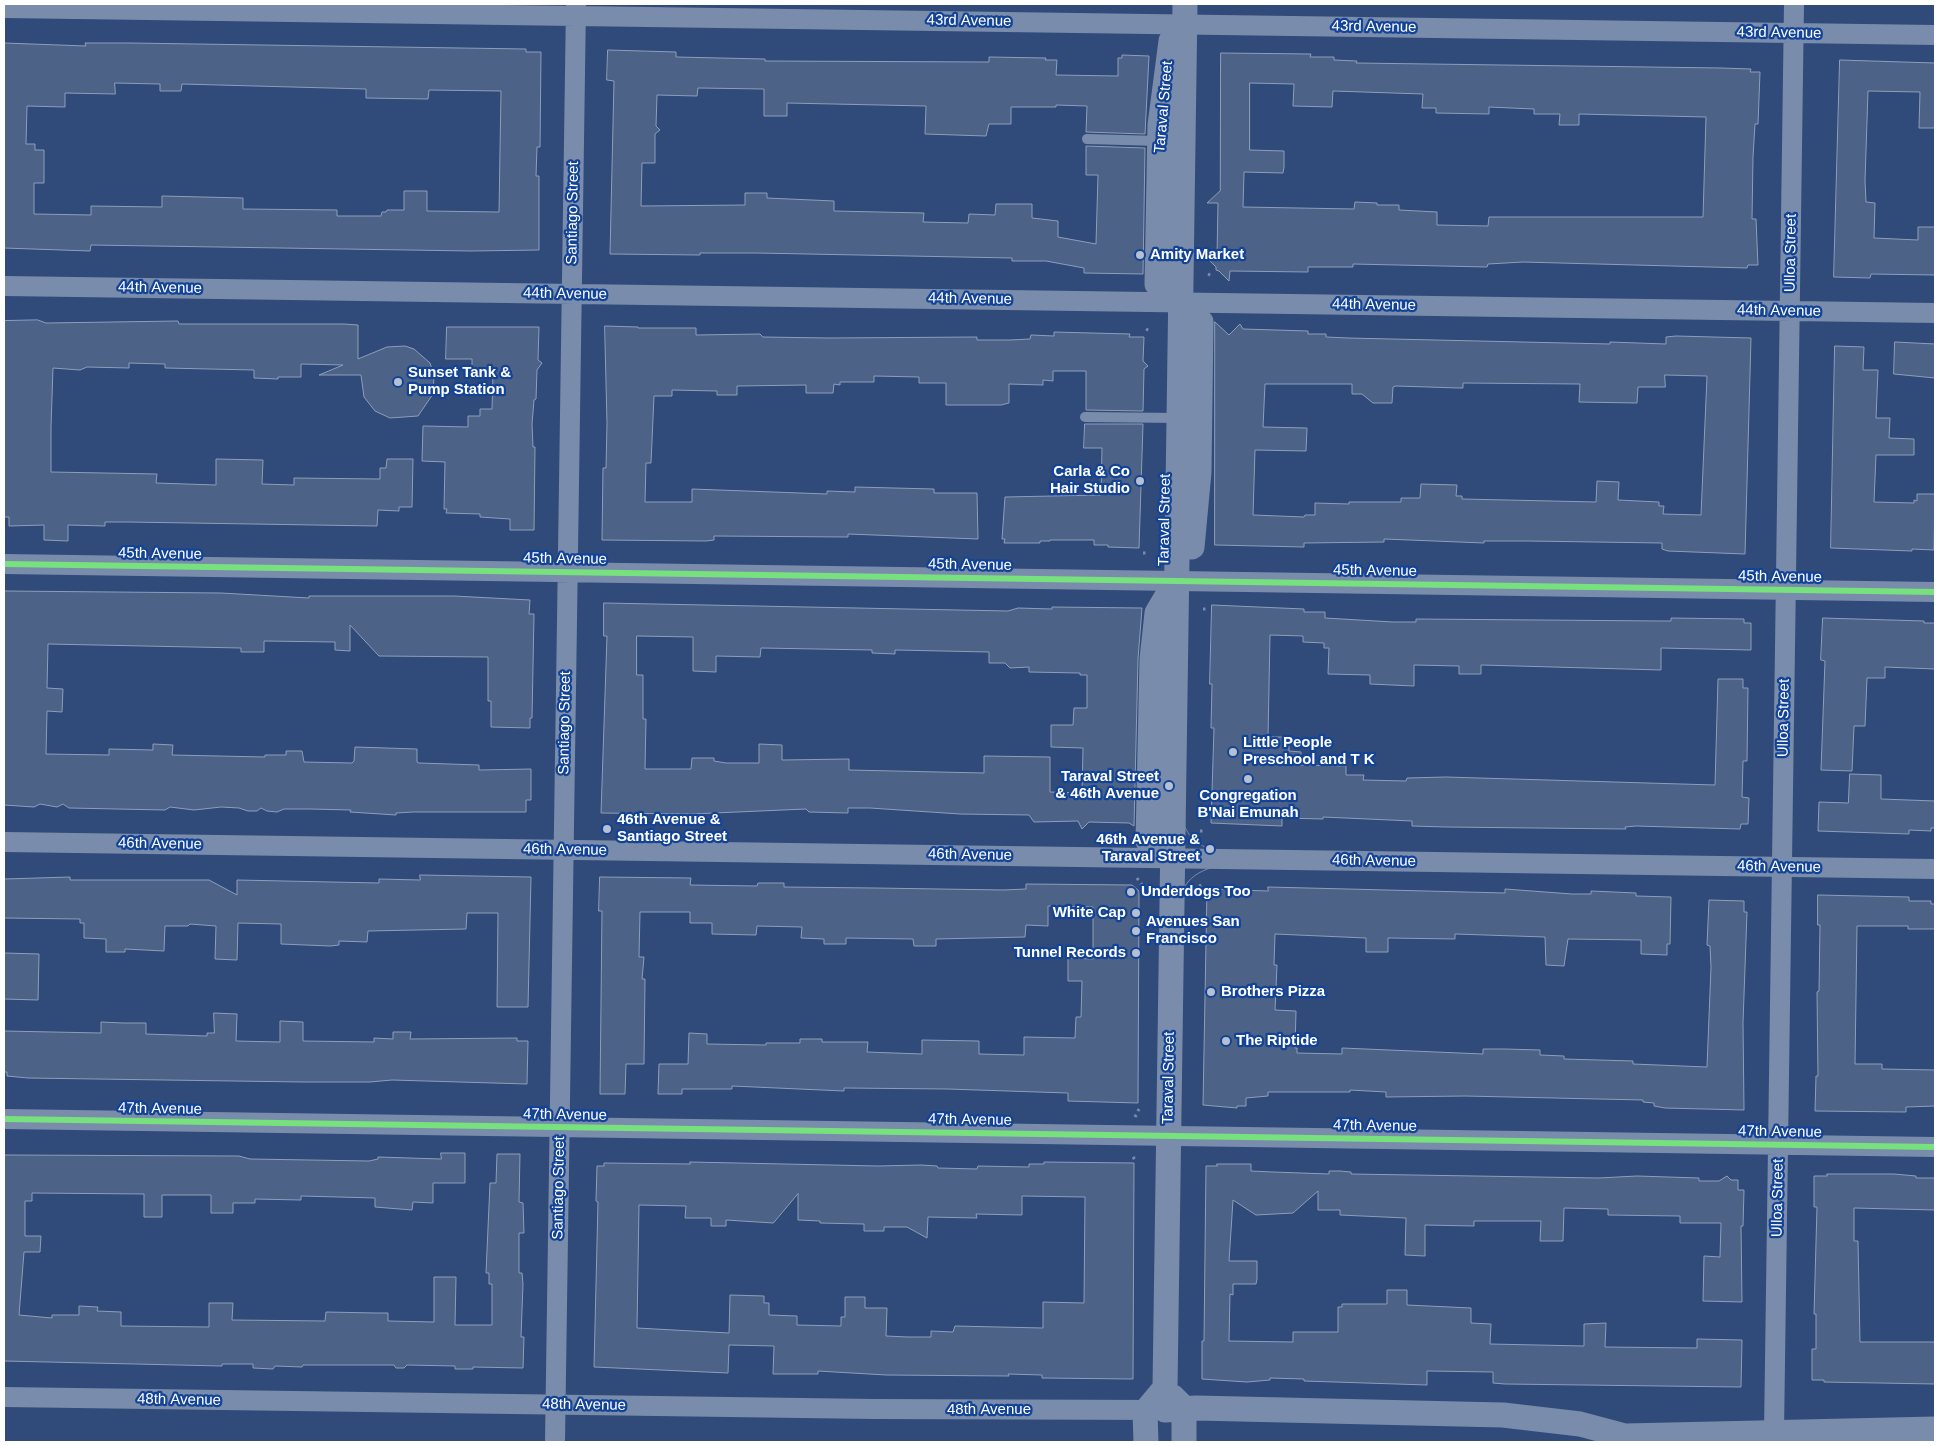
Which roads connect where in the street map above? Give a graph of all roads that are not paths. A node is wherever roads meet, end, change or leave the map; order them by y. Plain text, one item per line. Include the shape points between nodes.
1 (1198, 4) edge
2 (1794, 4) edge
3 (4, 8) edge
4 (576, 10) edge
5 (1184, 14) edge
6 (1794, 33) junction
7 (1935, 35) edge
8 (1087, 139) dead end
9 (1159, 141) junction
10 (4, 286) edge
11 (572, 294) junction
12 (1180, 302) junction
13 (1790, 311) junction
14 (1935, 313) edge
15 (1086, 417) dead end
16 (1179, 418) junction
17 (4, 564) edge
18 (568, 572) junction
19 (1176, 581) junction
20 (1786, 589) junction
21 (1935, 592) edge
22 (4, 842) edge
23 (564, 850) junction
24 (1172, 858) junction
25 (1782, 867) junction
26 (1935, 869) edge
27 (4, 1119) edge
28 (560, 1127) junction
29 (1168, 1136) junction
30 (1778, 1145) junction
31 (1935, 1147) edge
32 (4, 1397) edge
33 (1165, 1404) junction
34 (555, 1405) junction
35 (1935, 1429) edge
36 (1774, 1433) junction
37 (1625, 1436) junction
38 (555, 1442) edge
39 (1146, 1442) edge
40 (1184, 1442) edge
41 (1593, 1442) edge

1 - 5 street, Taraval Street
2 - 6 street, Ulloa Street
3 - 4 street, 43rd Avenue
4 - 5 street, 43rd Avenue
4 - 11 street, Santiago Street
5 - 6 street, 43rd Avenue
5 - 9 street, Taraval Street via 1170,42
5 - 12 street, Taraval Street
6 - 7 street, 43rd Avenue
6 - 13 street, Ulloa Street
8 - 9 lane
9 - 12 street, Taraval Street via 1157,284
10 - 11 street, 44th Avenue
11 - 12 street, 44th Avenue
11 - 18 street, Santiago Street
12 - 13 street, 44th Avenue
12 - 16 street, Taraval Street
12 - 19 street, Taraval Street via 1201,322 1199,472 1192,549
13 - 14 street, 44th Avenue
13 - 20 street, Ulloa Street
15 - 16 lane
16 - 19 street, Taraval Street
17 - 18 street, 45th Avenue
18 - 19 street, 45th Avenue
18 - 23 street, Santiago Street
19 - 20 street, 45th Avenue
19 - 24 street, Taraval Street
20 - 21 street, 45th Avenue
20 - 25 street, Ulloa Street
22 - 23 street, 46th Avenue
23 - 24 street, 46th Avenue
23 - 28 street, Santiago Street
24 - 25 street, 46th Avenue
24 - 29 street, Taraval Street
25 - 26 street, 46th Avenue
25 - 30 street, Ulloa Street
27 - 28 street, 47th Avenue
28 - 29 street, 47th Avenue
28 - 34 street, Santiago Street
29 - 30 street, 47th Avenue
29 - 33 street, Taraval Street
30 - 31 street, 47th Avenue
30 - 36 street, Ulloa Street
32 - 34 street, 48th Avenue
33 - 34 street, 48th Avenue
33 - 37 street via 1502,1415 1580,1424
33 - 39 street, Taraval Street
33 - 40 street, Taraval Street
34 - 38 street, Santiago Street
35 - 36 street
36 - 37 street
37 - 41 street

